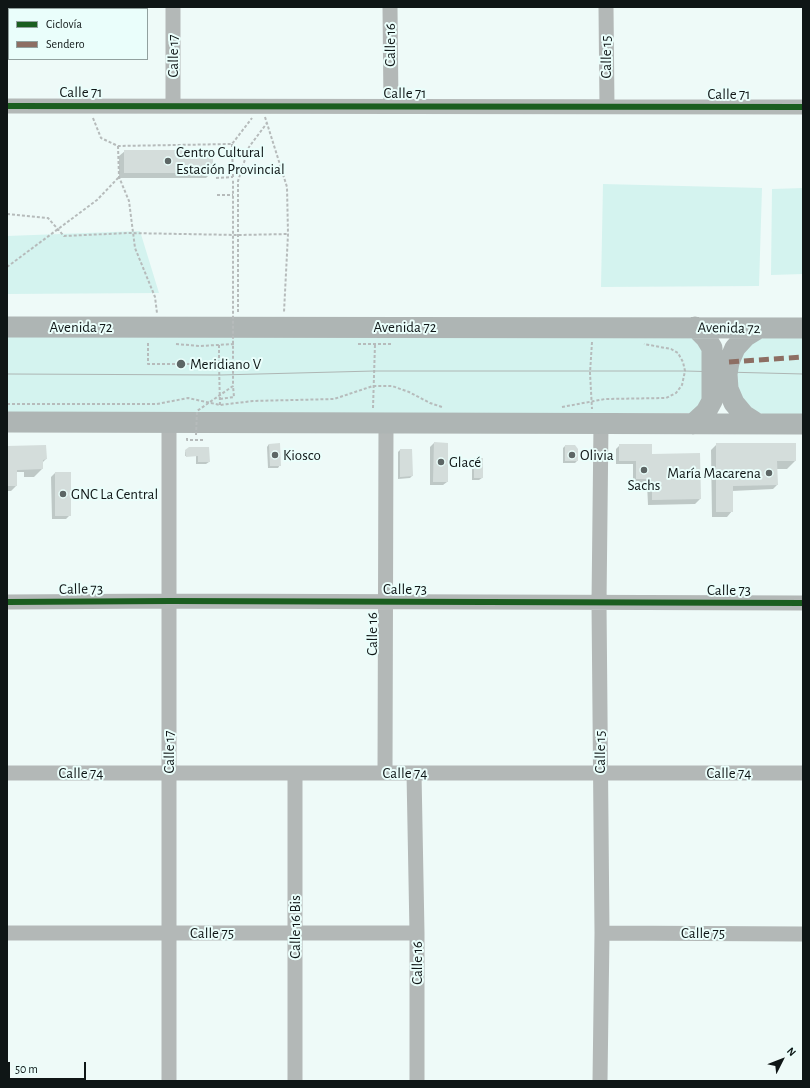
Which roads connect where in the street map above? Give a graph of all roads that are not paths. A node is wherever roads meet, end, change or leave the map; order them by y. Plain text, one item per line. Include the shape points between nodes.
1 (173, 7) edge
2 (390, 7) edge
3 (606, 7) edge
4 (7, 106) edge
5 (174, 106) junction
6 (390, 106) junction
7 (606, 107) junction
8 (803, 107) edge
9 (7, 327) edge
10 (695, 327) junction
11 (759, 328) junction
12 (803, 328) edge
13 (7, 422) edge
14 (169, 423) junction
15 (379, 423) junction
16 (597, 424) junction
17 (693, 424) junction
18 (758, 424) junction
19 (803, 424) edge
20 (170, 601) junction
21 (386, 601) junction
22 (7, 602) edge
23 (599, 603) junction
24 (803, 603) edge
25 (7, 773) edge
26 (169, 773) junction
27 (295, 773) junction
28 (385, 773) junction
29 (414, 773) junction
30 (600, 773) junction
31 (803, 773) edge
32 (7, 933) edge
33 (170, 933) junction
34 (295, 933) junction
35 (417, 933) junction
36 (602, 933) junction
37 (803, 934) edge
38 (169, 1081) edge
39 (295, 1081) edge
40 (417, 1081) edge
41 (600, 1081) edge

1 - 5 street, Calle 17
2 - 6 street, Calle 16
3 - 7 street, Calle 15
4 - 5 street, Calle 71
5 - 6 street, Calle 71
6 - 7 street, Calle 71
7 - 8 street, Calle 71
9 - 10 highway, Avenida 72 via 283,327 374,336 594,338
10 - 11 highway, Avenida 72
10 - 17 highway via 712,348 712,401 706,412
11 - 12 highway, Avenida 72
11 - 18 highway via 746,336 735,348 727,374 728,389 734,403 744,415
13 - 14 highway
14 - 15 highway
14 - 20 street, Calle 17
15 - 16 highway
15 - 21 street, Calle 16
16 - 17 highway
16 - 23 street, Calle 15
17 - 18 highway
18 - 19 highway
20 - 21 street, Calle 73
20 - 22 street, Calle 73
20 - 26 street, Calle 17
21 - 23 street, Calle 73
21 - 28 street, Calle 16
23 - 24 street, Calle 73
23 - 30 street, Calle 15
25 - 26 street, Calle 74
26 - 27 street, Calle 74
26 - 33 street, Calle 17
27 - 28 street, Calle 74
27 - 34 street, Calle 16 Bis
28 - 29 street, Calle 74
29 - 30 street, Calle 74
29 - 35 street, Calle 16
30 - 31 street, Calle 74
30 - 36 street, Calle 15
32 - 33 street, Calle 75
33 - 34 street, Calle 75
33 - 38 street, Calle 17
34 - 35 street, Calle 75
34 - 39 street, Calle 16 Bis
35 - 40 street, Calle 16
36 - 37 street, Calle 75
36 - 41 street, Calle 15

